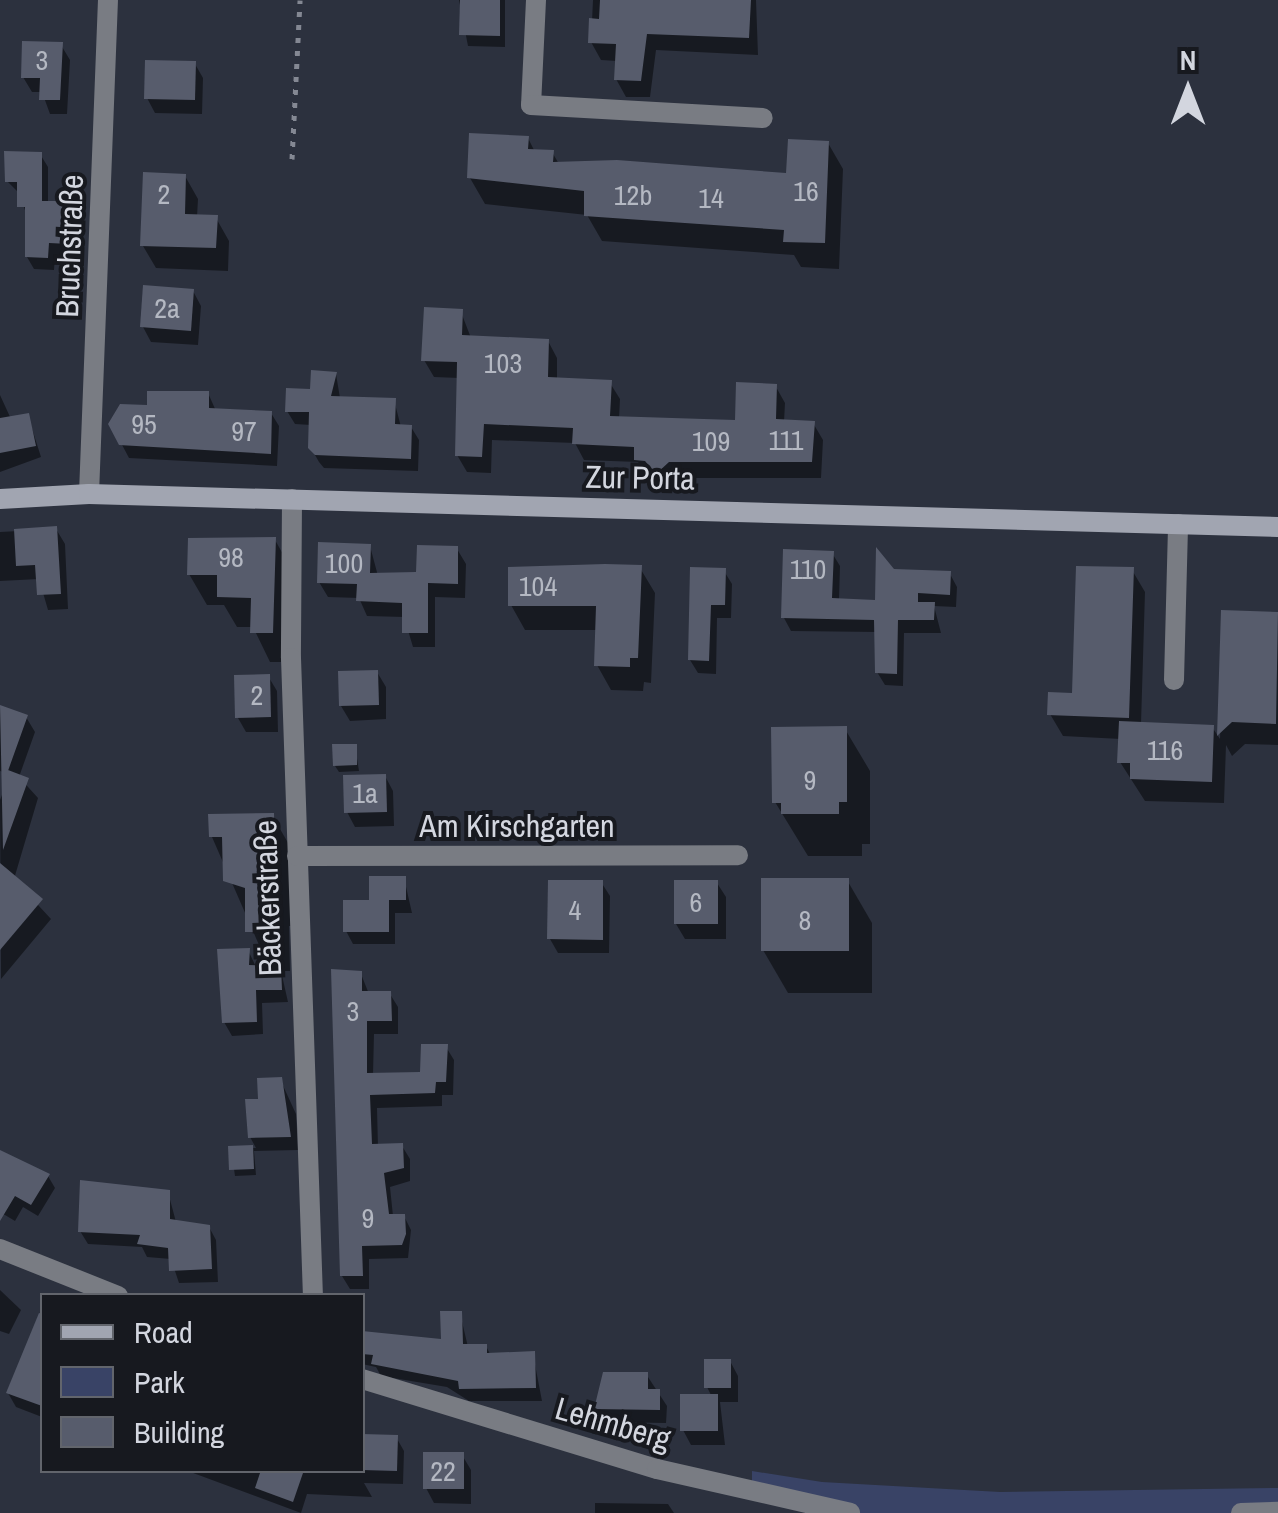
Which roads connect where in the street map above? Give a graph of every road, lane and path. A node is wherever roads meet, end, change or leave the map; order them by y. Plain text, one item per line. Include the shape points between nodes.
1 (108, 0) edge
2 (300, 0) edge
3 (536, 0) edge
4 (764, 118) dead end
5 (292, 159) dead end
6 (89, 494) junction
7 (0, 498) edge
8 (292, 499) junction
9 (1178, 524) junction
10 (1278, 527) edge
11 (1174, 680) dead end
12 (738, 855) dead end
13 (297, 856) junction
14 (0, 1249) edge
15 (110, 1293) edge
16 (313, 1293) edge
17 (365, 1380) edge
18 (820, 1511) edge
19 (1278, 1512) edge
20 (850, 1513) edge
21 (1240, 1513) edge

1 - 6 street, Bruchstraße
2 - 5 path
3 - 4 street via 531,105
6 - 7 main road, Zur Porta
6 - 8 main road, Zur Porta
8 - 9 main road, Zur Porta
8 - 13 street, Bäckerstraße
9 - 10 main road, Zur Porta
9 - 11 street
12 - 13 street, Am Kirschgarten
13 - 16 street, Bäckerstraße
14 - 15 street
17 - 18 street, Lehmberg
18 - 20 street, Lehmberg
19 - 21 street

